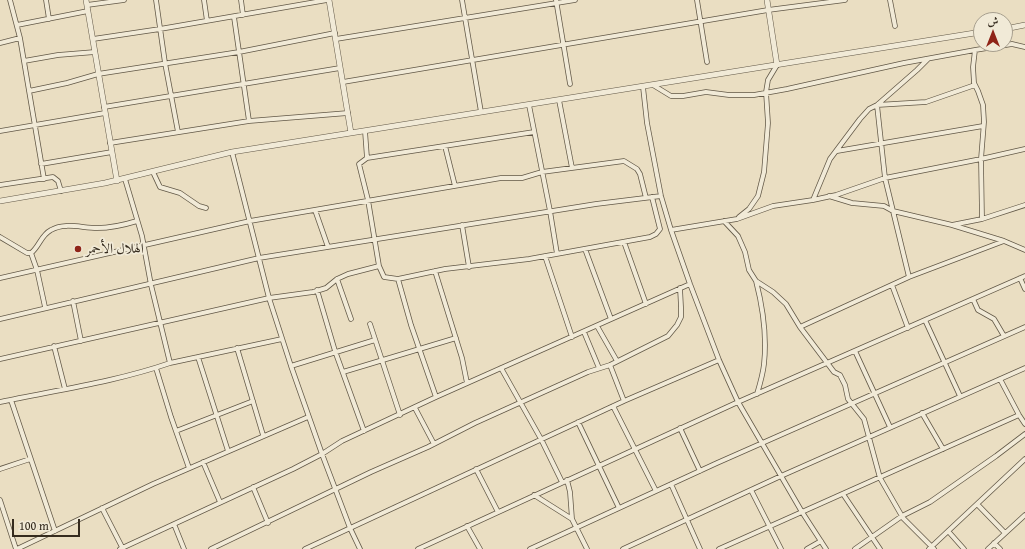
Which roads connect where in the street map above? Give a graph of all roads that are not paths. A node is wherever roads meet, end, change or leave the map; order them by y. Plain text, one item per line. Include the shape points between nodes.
1 (10, 0) edge
2 (46, 0) edge
3 (124, 0) edge
4 (156, 0) edge
5 (204, 0) edge
6 (241, 0) edge
7 (328, 0) edge
8 (462, 0) edge
9 (575, 0) edge
10 (697, 0) edge
11 (767, 0) edge
12 (845, 0) edge
13 (890, 0) edge
14 (556, 2) edge
15 (87, 5) edge
16 (768, 10) junction
17 (243, 15) junction
18 (234, 17) junction
19 (465, 18) junction
20 (49, 19) junction
21 (207, 22) junction
22 (700, 22) junction
23 (17, 25) junction
24 (1025, 25) edge
25 (895, 26) dead end
26 (1013, 27) edge
27 (160, 29) junction
28 (335, 33) junction
29 (973, 33) edge
30 (20, 38) junction
31 (93, 39) junction
32 (336, 39) junction
33 (0, 43) edge
34 (1013, 44) edge
35 (563, 45) junction
36 (1025, 47) edge
37 (973, 50) edge
38 (95, 52) junction
39 (239, 52) junction
40 (975, 52) edge
41 (928, 59) junction
42 (472, 60) junction
43 (24, 62) junction
44 (707, 62) dead end
45 (165, 63) junction
46 (777, 65) junction
47 (340, 68) junction
48 (98, 74) junction
49 (343, 82) junction
50 (244, 84) junction
51 (570, 84) dead end
52 (654, 85) junction
53 (975, 85) junction
54 (643, 87) junction
55 (29, 91) junction
56 (766, 92) junction
57 (171, 97) junction
58 (559, 100) junction
59 (529, 105) junction
60 (877, 105) junction
61 (104, 110) junction
62 (481, 112) junction
63 (348, 113) junction
64 (249, 121) junction
65 (34, 126) junction
66 (983, 126) junction
67 (0, 131) edge
68 (365, 131) junction
69 (178, 132) junction
70 (534, 132) junction
71 (351, 133) junction
72 (110, 143) junction
73 (881, 144) junction
74 (445, 146) junction
75 (1025, 149) edge
76 (837, 151) junction
77 (112, 152) junction
78 (232, 152) junction
79 (366, 158) junction
80 (981, 159) junction
81 (41, 164) junction
82 (572, 168) junction
83 (153, 172) junction
84 (542, 172) junction
85 (885, 178) junction
86 (44, 179) junction
87 (125, 179) junction
88 (117, 181) junction
89 (0, 185) edge
90 (455, 186) junction
91 (61, 191) junction
92 (662, 196) junction
93 (828, 196) junction
94 (652, 197) junction
95 (646, 198) junction
96 (368, 200) junction
97 (813, 200) junction
98 (0, 201) edge
99 (1025, 205) edge
100 (206, 208) dead end
101 (315, 210) junction
102 (550, 211) junction
103 (893, 211) junction
104 (737, 219) junction
105 (982, 219) junction
106 (137, 221) junction
107 (250, 221) junction
108 (724, 221) junction
109 (462, 225) junction
110 (952, 225) junction
111 (672, 230) junction
112 (0, 237) edge
113 (374, 239) junction
114 (1004, 241) junction
115 (624, 242) junction
116 (144, 246) junction
117 (328, 247) junction
118 (585, 249) junction
119 (1025, 250) edge
120 (31, 253) junction
121 (557, 254) junction
122 (545, 256) junction
123 (259, 258) junction
124 (379, 266) junction
125 (469, 267) junction
126 (37, 270) junction
127 (435, 271) junction
128 (1025, 276) edge
129 (909, 277) junction
130 (0, 278) edge
131 (1020, 278) junction
132 (337, 279) junction
133 (398, 279) junction
134 (756, 281) junction
135 (690, 284) junction
136 (151, 285) junction
137 (892, 285) junction
138 (680, 288) junction
139 (1025, 289) edge
140 (317, 290) junction
141 (269, 298) junction
142 (973, 299) junction
143 (73, 301) junction
144 (646, 304) junction
145 (45, 307) junction
146 (0, 319) edge
147 (351, 319) dead end
148 (611, 319) junction
149 (925, 320) junction
150 (160, 323) junction
151 (370, 324) dead end
152 (598, 326) junction
153 (800, 327) junction
154 (1025, 327) edge
155 (908, 328) junction
156 (584, 332) junction
157 (1004, 336) junction
158 (572, 337) junction
159 (456, 338) junction
160 (282, 339) junction
161 (375, 340) junction
162 (81, 341) junction
163 (54, 346) junction
164 (237, 348) junction
165 (419, 348) junction
166 (335, 351) junction
167 (855, 351) junction
168 (198, 357) junction
169 (0, 359) edge
170 (719, 360) junction
171 (381, 361) junction
172 (617, 361) junction
173 (170, 363) junction
174 (828, 363) junction
175 (944, 363) junction
176 (610, 365) junction
177 (290, 366) junction
178 (156, 368) junction
179 (501, 368) junction
180 (599, 368) junction
181 (1025, 368) edge
182 (344, 372) junction
183 (1000, 379) junction
184 (466, 383) junction
185 (64, 389) junction
186 (875, 393) junction
187 (757, 394) junction
188 (960, 396) junction
189 (436, 397) junction
190 (11, 400) junction
191 (253, 401) junction
192 (624, 401) junction
193 (0, 402) edge
194 (738, 402) junction
195 (521, 403) junction
196 (852, 404) junction
197 (613, 406) junction
198 (415, 408) junction
199 (922, 413) junction
200 (217, 415) junction
201 (400, 415) junction
202 (1019, 415) junction
203 (308, 417) junction
204 (578, 422) junction
205 (1025, 424) edge
206 (890, 427) junction
207 (680, 428) junction
208 (176, 431) junction
209 (364, 431) junction
210 (1025, 434) edge
211 (263, 435) junction
212 (869, 437) junction
213 (541, 439) junction
214 (434, 444) junction
215 (762, 444) junction
216 (635, 449) junction
217 (943, 449) junction
218 (228, 451) junction
219 (322, 454) junction
220 (30, 458) junction
221 (1025, 459) edge
222 (203, 462) junction
223 (599, 465) junction
224 (189, 468) junction
225 (0, 469) edge
226 (476, 469) junction
227 (700, 471) junction
228 (781, 476) junction
229 (880, 478) junction
230 (565, 481) junction
231 (671, 484) junction
232 (253, 487) junction
233 (336, 490) junction
234 (751, 490) junction
235 (656, 491) junction
236 (843, 494) junction
237 (534, 495) junction
238 (0, 500) edge
239 (220, 502) junction
240 (978, 504) junction
241 (102, 508) junction
242 (619, 508) junction
243 (498, 512) junction
244 (802, 512) junction
245 (1025, 515) edge
246 (902, 516) junction
247 (572, 519) junction
248 (687, 520) junction
249 (268, 523) junction
250 (174, 524) junction
251 (467, 526) junction
252 (769, 527) junction
253 (350, 528) junction
254 (577, 528) junction
255 (55, 531) junction
256 (948, 531) junction
257 (1005, 533) junction
258 (872, 537) junction
259 (821, 542) junction
260 (994, 543) junction
261 (26, 547) edge
262 (932, 548) edge
263 (17, 549) edge
264 (122, 549) edge
265 (184, 549) edge
266 (212, 549) edge
267 (305, 549) edge
268 (360, 549) edge
269 (418, 549) edge
270 (480, 549) edge
271 (530, 549) edge
272 (586, 549) edge
273 (624, 549) edge
274 (700, 549) edge
275 (719, 549) edge
276 (781, 549) edge
277 (807, 549) edge
278 (826, 549) edge
279 (855, 549) edge
280 (880, 549) edge
281 (964, 549) edge
282 (988, 549) edge
283 (1000, 549) edge

1 - 23 street
2 - 20 street
3 - 15 street
4 - 27 street
5 - 21 street
6 - 17 street
7 - 17 street
7 - 28 street
8 - 19 street
9 - 14 street
10 - 22 street
11 - 16 street
12 - 16 street
13 - 25 street
14 - 19 street
14 - 35 street
15 - 20 street
15 - 31 street
16 - 22 street
16 - 46 street
17 - 18 street
18 - 21 street
18 - 39 street
19 - 32 street
19 - 42 street
20 - 23 street
21 - 27 street
22 - 35 street
22 - 44 street
23 - 30 street
24 - 26 street
27 - 31 street
27 - 45 street
28 - 32 street
28 - 39 street
29 - 46 street
30 - 33 street
30 - 43 street
31 - 38 street
32 - 47 street
34 - 36 street
35 - 42 street
35 - 51 street
37 - 41 street
38 - 43 street
38 - 48 street
39 - 45 street
39 - 50 street
40 - 53 street
41 - 56 street
41 - 60 street
42 - 49 street
42 - 62 street
43 - 55 street
45 - 48 street
45 - 57 street
46 - 52 street
46 - 56 street via 768,80
47 - 49 street
47 - 50 street
48 - 55 street
48 - 61 street
49 - 63 street
50 - 57 street
50 - 64 street
52 - 54 street
52 - 56 street via 671,96 706,92 754,95
53 - 60 street via 926,102
53 - 66 street via 983,105
54 - 58 street
54 - 92 street via 647,123
55 - 65 street
56 - 104 street via 768,123 764,172 758,196
57 - 61 street
57 - 69 street
58 - 59 street
58 - 82 street
59 - 62 street
59 - 70 street
60 - 73 street
60 - 76 street via 869,109
61 - 65 street
61 - 72 street
62 - 68 street
63 - 64 street
63 - 71 street
64 - 69 street
65 - 67 street
65 - 81 street
66 - 73 street
66 - 80 street
68 - 71 street
68 - 79 street
69 - 72 street
70 - 74 street
70 - 84 street
71 - 78 street
72 - 77 street
73 - 76 street
73 - 85 street
74 - 79 street
74 - 90 street
75 - 80 street
76 - 97 street via 830,159
77 - 81 street
77 - 88 street
78 - 83 street
78 - 107 street
79 - 96 street via 359,164
80 - 85 street
80 - 105 street
81 - 86 street
82 - 84 street
82 - 95 street via 627,162 640,174
83 - 87 street
83 - 100 street via 160,187 180,193 198,206
84 - 90 street via 522,178 500,178
84 - 102 street
85 - 93 street
85 - 103 street
86 - 89 street
86 - 91 street via 56,178
87 - 88 street
87 - 106 street
88 - 91 street
90 - 96 street
91 - 98 street
92 - 94 street
92 - 111 street
93 - 97 street
93 - 103 street via 852,203 884,206
94 - 95 street
94 - 115 street via 659,231 650,237
95 - 102 street
96 - 101 street
96 - 113 street
97 - 104 street via 773,206
99 - 105 street
101 - 107 street
101 - 117 street
102 - 109 street
102 - 121 street
103 - 110 street
103 - 129 street
104 - 108 street
105 - 110 street
106 - 116 street
106 - 120 street via 98,228 58,226 44,235
107 - 116 street
107 - 123 street
108 - 111 street
108 - 134 street via 738,236
109 - 113 street
109 - 125 street
110 - 114 street
111 - 135 street
112 - 120 street
113 - 117 street
113 - 124 street
114 - 119 street
114 - 129 street
115 - 118 street
115 - 144 street
116 - 126 street
116 - 136 street
117 - 123 street
118 - 121 street
118 - 148 street
120 - 126 street
121 - 122 street
122 - 125 street
122 - 158 street
123 - 136 street
123 - 141 street
124 - 132 street
124 - 133 street via 384,277
125 - 127 street
126 - 130 street
126 - 145 street
127 - 133 street
127 - 159 street
128 - 131 street
129 - 137 street
131 - 139 street
131 - 142 street
132 - 140 street via 326,288
132 - 147 street
133 - 165 street
134 - 153 street via 786,304
134 - 187 street via 766,344
135 - 138 street
135 - 170 street
136 - 143 street
136 - 150 street
137 - 153 street
137 - 155 street
138 - 144 street
138 - 172 street via 681,317 668,336
140 - 141 street
140 - 166 street
141 - 150 street
141 - 160 street
142 - 149 street
142 - 157 street via 978,310 994,319
143 - 145 street
143 - 162 street
144 - 148 street
145 - 146 street
148 - 152 street
149 - 155 street
149 - 175 street
150 - 162 street
150 - 173 street
151 - 161 street
152 - 156 street
152 - 172 street
153 - 174 street
154 - 157 street
155 - 167 street
156 - 158 street
156 - 180 street
157 - 175 street
158 - 179 street
159 - 165 street
159 - 184 street
160 - 164 street
160 - 177 street
161 - 166 street
161 - 171 street
162 - 163 street
163 - 169 street
163 - 185 street
164 - 168 street
164 - 191 street
165 - 171 street
165 - 189 street
166 - 177 street
166 - 182 street
167 - 174 street
167 - 186 street
168 - 173 street
168 - 200 street
170 - 192 street
170 - 194 street
171 - 182 street
171 - 201 street
172 - 176 street
173 - 178 street
174 - 187 street
174 - 196 street via 834,372 840,375
175 - 186 street
175 - 188 street
176 - 180 street
176 - 192 street
177 - 203 street
178 - 185 street
178 - 208 street
179 - 184 street
179 - 195 street
180 - 195 street
181 - 183 street
182 - 209 street
183 - 188 street
183 - 202 street
184 - 189 street
185 - 190 street
186 - 196 street
186 - 206 street
187 - 194 street
188 - 199 street
189 - 198 street
190 - 193 street
190 - 220 street
191 - 200 street
191 - 211 street
192 - 197 street
194 - 207 street
194 - 215 street
195 - 213 street
195 - 214 street
196 - 212 street via 864,419
196 - 215 street
197 - 204 street
197 - 216 street
198 - 201 street
198 - 214 street
199 - 206 street
199 - 217 street
200 - 208 street
200 - 218 street
201 - 209 street
202 - 205 street
202 - 217 street
203 - 211 street
203 - 219 street
204 - 213 street
204 - 223 street
206 - 212 street
207 - 216 street
207 - 227 street
208 - 224 street
209 - 219 street
210 - 246 street via 930,502
211 - 218 street
212 - 228 street
212 - 229 street
213 - 226 street
213 - 230 street
214 - 233 street
215 - 227 street
215 - 228 street
216 - 223 street
216 - 235 street
217 - 229 street
218 - 222 street
219 - 232 street
219 - 233 street
220 - 225 street
220 - 255 street
221 - 240 street
222 - 224 street
222 - 239 street
223 - 230 street
223 - 242 street
224 - 241 street
226 - 243 street
226 - 253 street
227 - 231 street
228 - 234 street
228 - 244 street
229 - 236 street
229 - 246 street
230 - 237 street
230 - 247 street via 570,492
231 - 235 street
231 - 248 street
232 - 239 street
232 - 249 street
233 - 249 street
233 - 253 street
234 - 248 street
234 - 252 street
235 - 242 street
236 - 244 street
236 - 258 street
237 - 243 street
237 - 247 street
238 - 263 street
239 - 250 street
240 - 256 street
240 - 257 street
241 - 255 street
241 - 264 street
242 - 254 street
243 - 251 street
244 - 252 street
244 - 259 street
245 - 257 street
246 - 258 street
246 - 262 street
247 - 254 street
248 - 273 street
248 - 274 street
249 - 266 street
250 - 264 street
250 - 265 street
251 - 269 street
251 - 270 street
252 - 275 street
252 - 276 street
253 - 267 street
253 - 268 street
254 - 271 street
254 - 272 street
255 - 261 street
256 - 262 street
256 - 281 street
257 - 260 street
258 - 279 street
258 - 280 street
259 - 277 street
259 - 278 street
260 - 282 street
260 - 283 street
261 - 263 street

